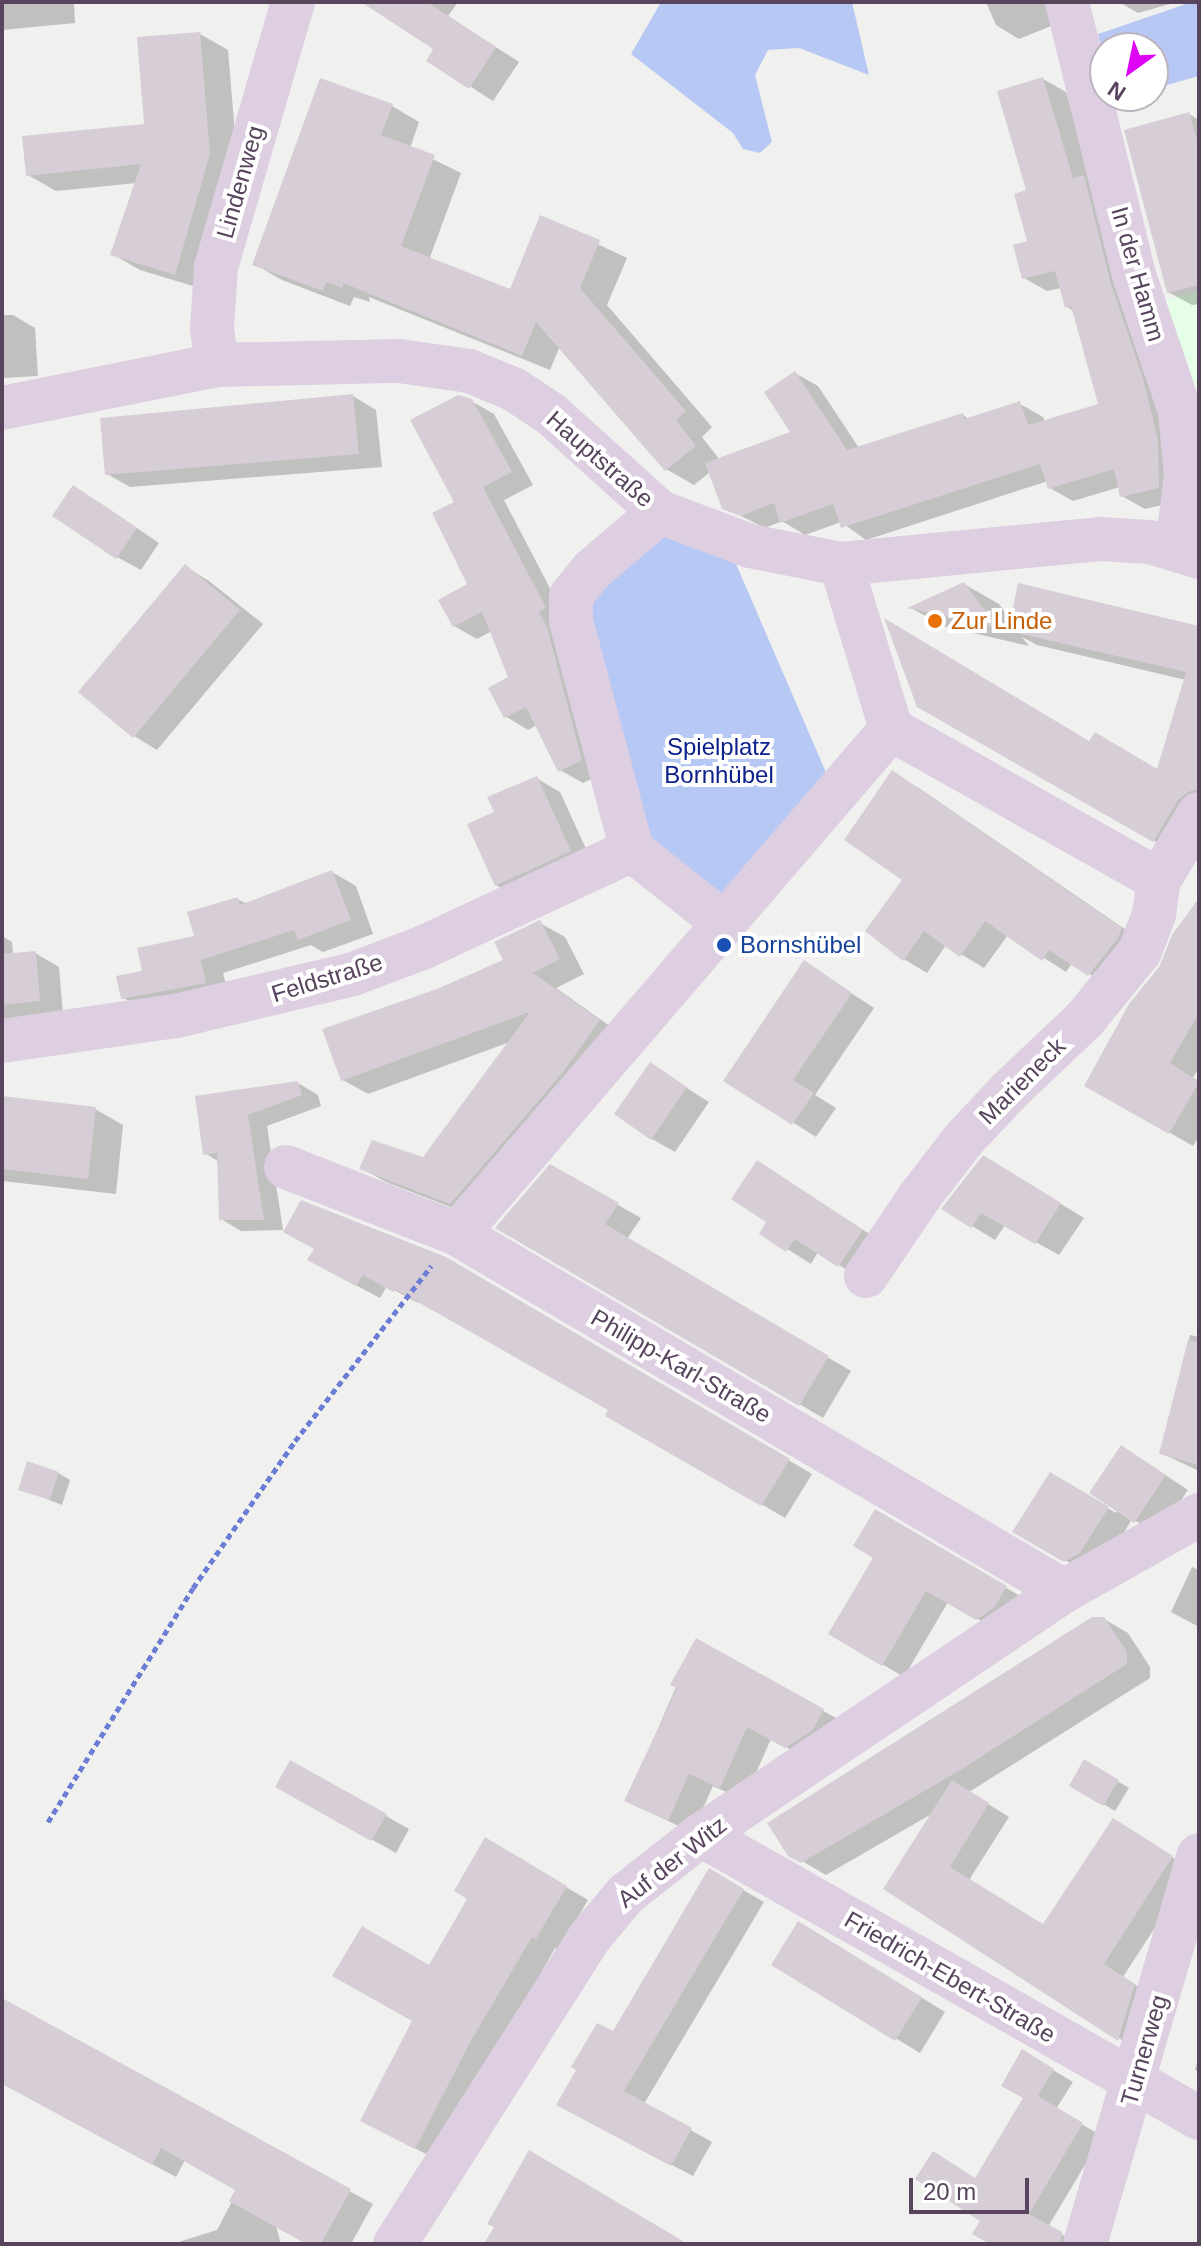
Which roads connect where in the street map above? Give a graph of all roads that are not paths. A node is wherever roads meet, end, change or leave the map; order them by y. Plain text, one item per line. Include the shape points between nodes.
1 (293, 2) edge
2 (1067, 2) edge
3 (217, 365) junction
4 (2, 408) edge
5 (660, 512) junction
6 (1188, 553) edge
7 (841, 564) junction
8 (891, 729) junction
9 (1199, 814) edge
10 (632, 850) junction
11 (1159, 880) junction
12 (725, 924) junction
13 (2, 1041) edge
14 (286, 1167) dead end
15 (457, 1234) junction
16 (866, 1276) dead end
17 (1199, 1515) edge
18 (1064, 1591) junction
19 (701, 1835) junction
20 (1199, 1855) edge
21 (1135, 2082) junction
22 (1199, 2118) edge
23 (395, 2244) edge
24 (1085, 2244) edge

1 - 3 street, Lindenweg via 216,267 212,328
2 - 6 street, In der Hamm via 1135,278 1180,411
3 - 4 street, Hauptstraße
3 - 5 street, Hauptstraße via 399,361 469,371 513,389 551,414
5 - 7 street, Hauptstraße via 750,546
5 - 10 street via 592,570 571,596 571,621
6 - 7 street, Hauptstraße via 1150,542 1100,539
7 - 8 street
8 - 11 street
8 - 12 street
9 - 11 street, Marieneck
10 - 12 street
10 - 13 street, Feldstraße via 422,948 353,974 176,1016
11 - 16 street, Marieneck via 1140,951 1085,1019 964,1139
12 - 15 street
14 - 15 street, Philipp-Karl-Straße
15 - 18 street, Philipp-Karl-Straße
17 - 18 street, Auf der Witz
18 - 19 street, Auf der Witz
19 - 21 street, Friedrich-Ebert-Straße
19 - 23 street, Auf der Witz via 626,1894 589,1938
20 - 21 street, Turnerweg
21 - 22 street, Friedrich-Ebert-Straße
21 - 24 street, Turnerweg

